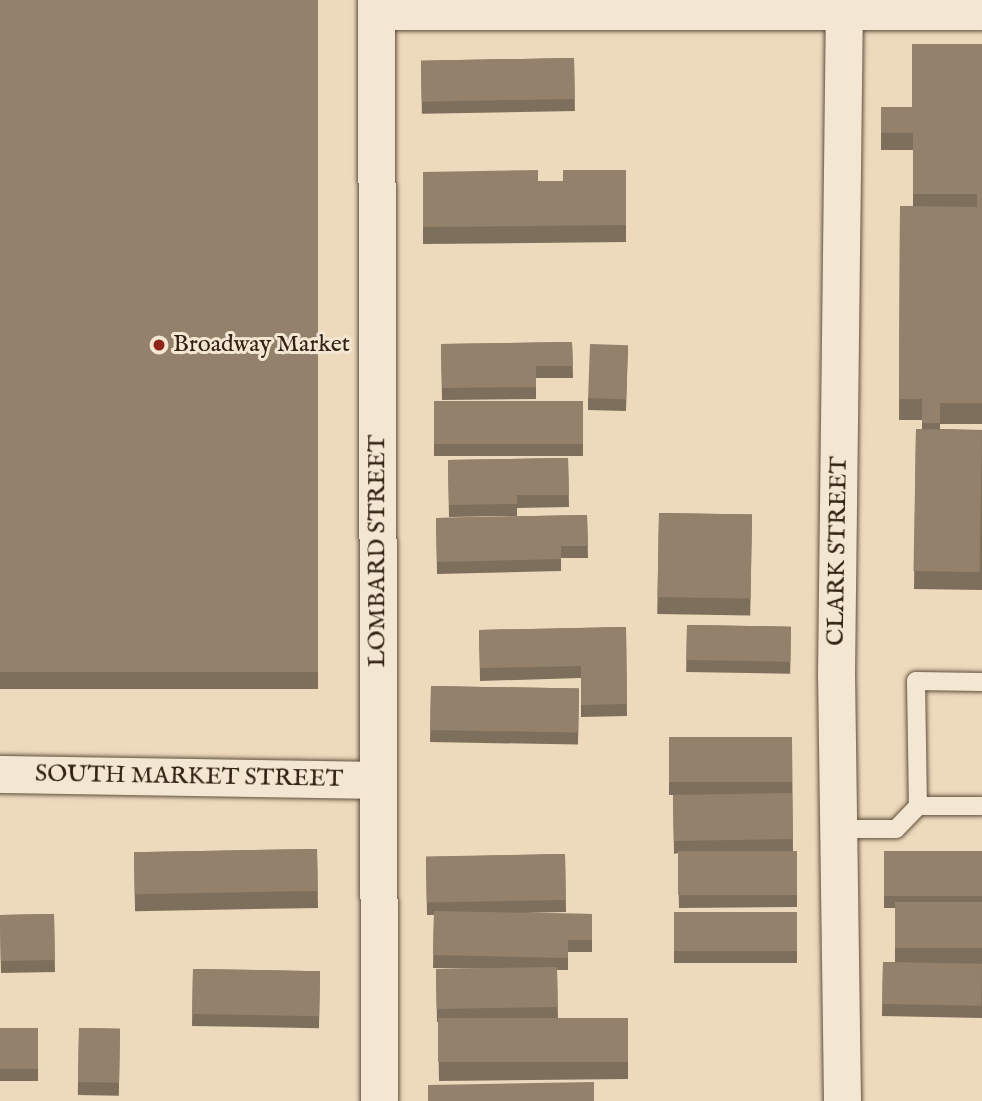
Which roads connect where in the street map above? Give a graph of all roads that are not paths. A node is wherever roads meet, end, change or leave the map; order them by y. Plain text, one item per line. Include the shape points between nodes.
1 (376, 6) edge
2 (844, 6) edge
3 (982, 11) edge
4 (982, 681) edge
5 (0, 774) edge
6 (378, 780) junction
7 (918, 806) junction
8 (982, 806) edge
9 (838, 829) junction
10 (379, 1101) edge
11 (842, 1101) edge

1 - 2 street
1 - 6 street, LOMBARD STREET
2 - 3 street
2 - 9 street, CLARK STREET
4 - 7 lane via 916,681
5 - 6 street, SOUTH MARKET STREET
6 - 10 street, LOMBARD STREET
7 - 8 lane
7 - 9 lane via 896,829
9 - 11 street, CLARK STREET

